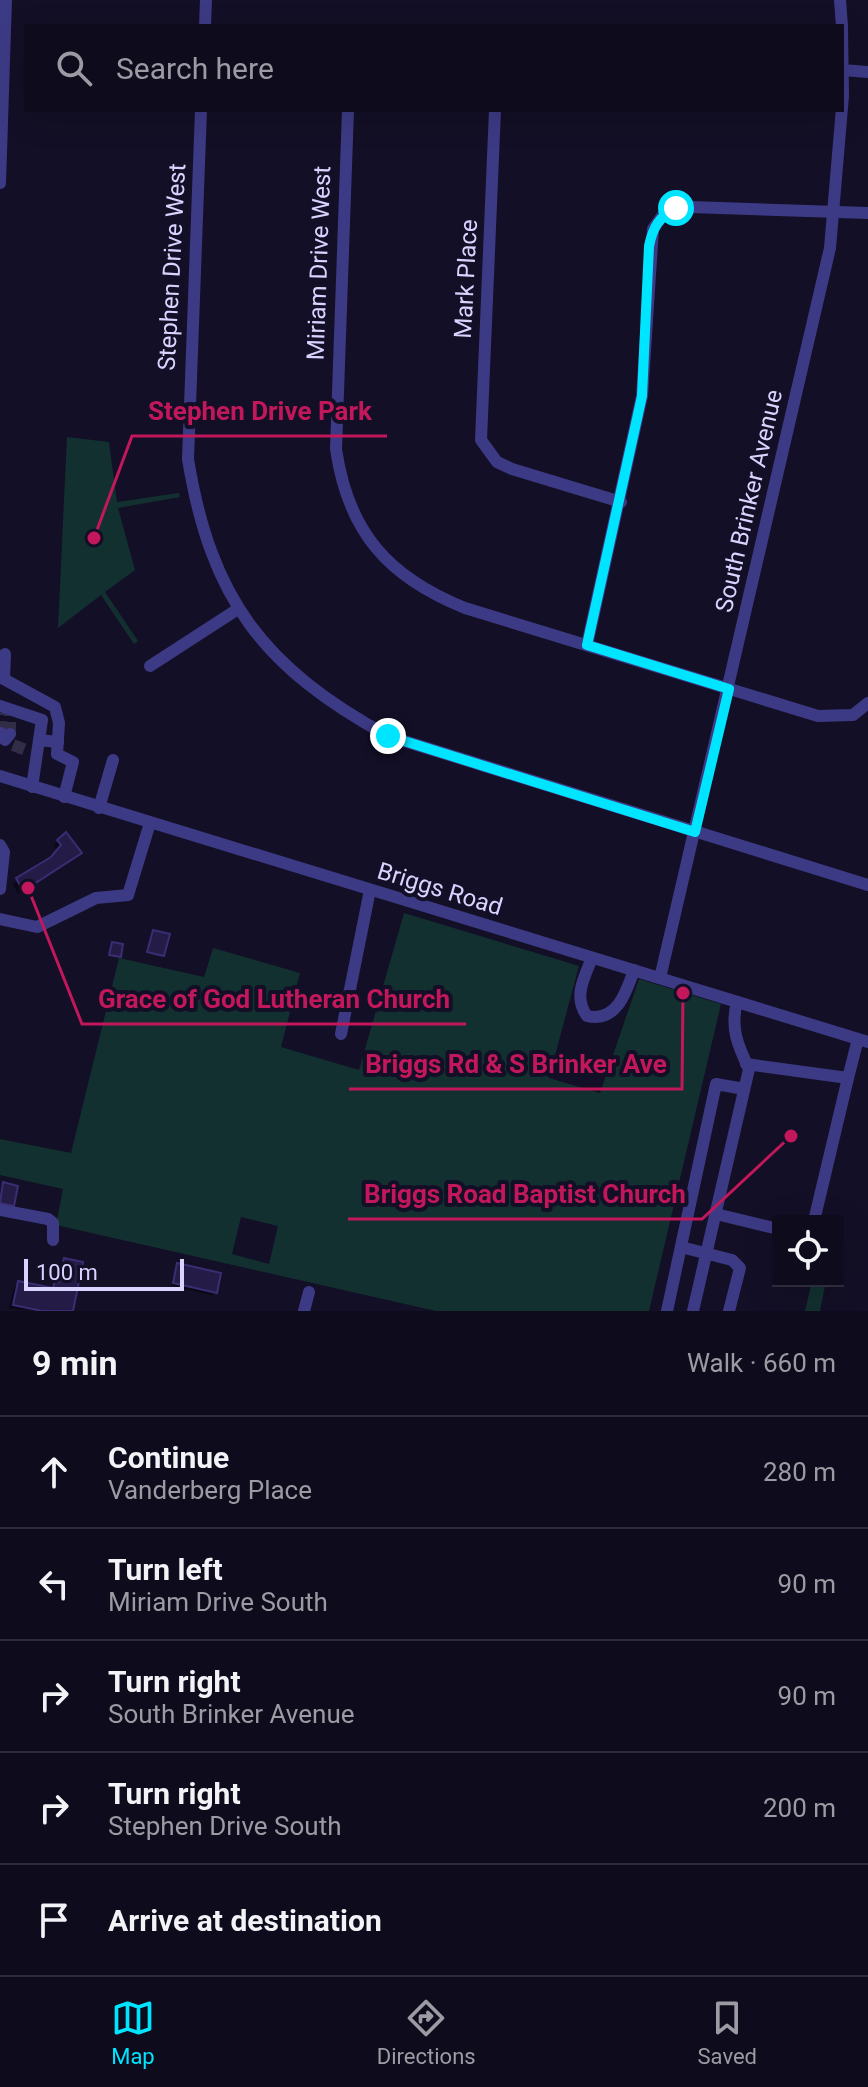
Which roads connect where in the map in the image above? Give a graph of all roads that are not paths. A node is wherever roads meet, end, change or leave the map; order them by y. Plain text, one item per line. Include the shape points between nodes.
1 (6, 0) edge
2 (206, 0) edge
3 (840, 0) edge
4 (205, 24) edge
5 (842, 24) edge
6 (844, 70) edge
7 (868, 72) edge
8 (201, 112) edge
9 (348, 112) edge
10 (495, 112) edge
11 (840, 112) edge
12 (0, 183) edge
13 (834, 212) junction
14 (868, 213) edge
15 (621, 502) junction
16 (238, 609) junction
17 (587, 645) junction
18 (5, 654) dead end
19 (150, 666) dead end
20 (2, 678) edge
21 (729, 689) junction
22 (868, 703) edge
23 (5, 710) edge
24 (39, 740) junction
25 (58, 742) junction
26 (113, 760) dead end
27 (0, 776) edge
28 (32, 787) junction
29 (64, 797) junction
30 (99, 808) junction
31 (150, 823) junction
32 (695, 832) junction
33 (0, 845) edge
34 (868, 885) edge
35 (0, 889) edge
36 (370, 890) junction
37 (0, 919) edge
38 (592, 958) junction
39 (634, 970) junction
40 (660, 978) junction
41 (737, 1002) junction
42 (341, 1034) dead end
43 (863, 1041) edge
44 (746, 1064) junction
45 (848, 1078) junction
46 (744, 1089) junction
47 (0, 1210) edge
48 (716, 1214) junction
49 (815, 1215) edge
50 (772, 1228) edge
51 (53, 1240) dead end
52 (681, 1247) junction
53 (707, 1252) junction
54 (309, 1292) dead end
55 (304, 1311) edge
56 (667, 1311) edge
57 (693, 1311) edge
58 (729, 1311) edge

1 - 12 street
2 - 4 street
3 - 5 street, South Brinker Avenue
6 - 7 street
8 - 16 street, Stephen Drive West via 188,459 197,514
9 - 17 street, Miriam Drive West via 336,449 346,499 378,552 430,594
10 - 15 street, Mark Place via 481,430 486,450 512,469
11 - 13 street, South Brinker Avenue
13 - 14 street
13 - 15 street via 691,207 663,215 649,246 642,396
13 - 21 street, South Brinker Avenue via 819,301
15 - 17 street
16 - 19 street
16 - 32 street, Stephen Drive West via 274,656 331,705 388,736
17 - 21 street, Miriam Drive West
18 - 20 street
20 - 25 street via 55,707
21 - 22 street, Miriam Drive West via 818,716 853,715
21 - 32 street, South Brinker Avenue
23 - 24 street via 42,720
24 - 25 street
24 - 28 street via 29,755
25 - 29 street via 57,754 73,762
26 - 30 street
27 - 28 street, Briggs Road
28 - 29 street, Briggs Road
29 - 30 street, Briggs Road
30 - 31 street, Briggs Road
31 - 36 street, Briggs Road
31 - 37 street via 128,895 96,898 37,927
32 - 34 street, Stephen Drive West
32 - 40 street, South Brinker Avenue
33 - 35 street
36 - 38 street, Briggs Road
36 - 42 street
38 - 39 street, Briggs Road
38 - 39 street via 580,990 580,1006 587,1016 611,1015
39 - 40 street, Briggs Road
40 - 41 street, Briggs Road
41 - 43 street, Briggs Road
41 - 44 street via 735,1039
43 - 45 street
44 - 45 street
44 - 46 street
45 - 49 street
46 - 48 street
46 - 52 street via 716,1084
47 - 51 street via 48,1219
48 - 50 street
48 - 53 street
52 - 53 street
52 - 56 street
53 - 57 street
53 - 58 street via 740,1268
54 - 55 street

